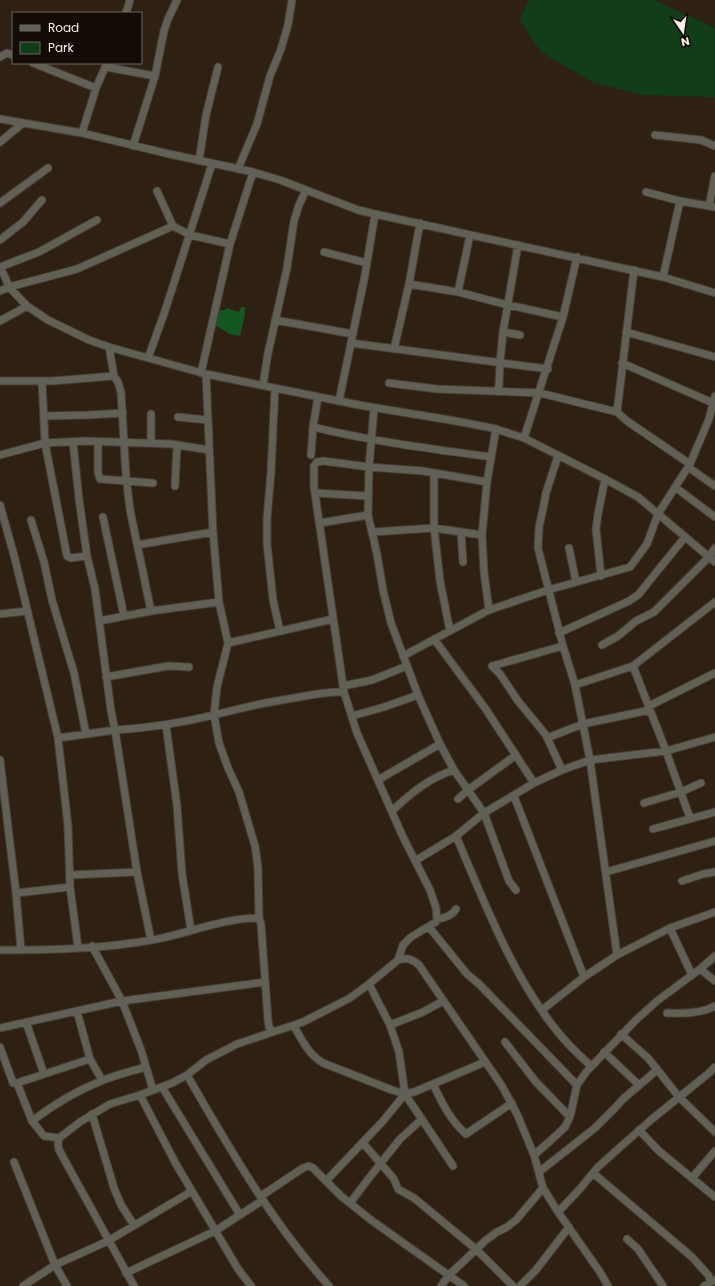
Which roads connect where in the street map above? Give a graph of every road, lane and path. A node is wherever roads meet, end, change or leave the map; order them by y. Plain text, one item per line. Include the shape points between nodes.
1 (130, 0) edge
2 (177, 0) edge
3 (292, 0) edge
4 (126, 12) edge
5 (12, 55) edge
6 (0, 57) edge
7 (36, 64) edge
8 (106, 65) edge
9 (218, 67) dead end
10 (155, 76) junction
11 (96, 88) junction
12 (0, 119) edge
13 (23, 123) junction
14 (82, 133) junction
15 (655, 134) dead end
16 (0, 142) edge
17 (133, 146) junction
18 (715, 146) edge
19 (199, 161) junction
20 (212, 164) junction
21 (48, 168) dead end
22 (238, 169) junction
23 (253, 172) junction
24 (715, 176) edge
25 (306, 190) junction
26 (157, 191) dead end
27 (646, 192) dead end
28 (42, 200) dead end
29 (680, 200) junction
30 (0, 203) edge
31 (712, 207) edge
32 (375, 214) junction
33 (98, 220) dead end
34 (420, 223) junction
35 (173, 226) junction
36 (190, 235) junction
37 (470, 235) junction
38 (0, 240) edge
39 (230, 244) junction
40 (518, 245) junction
41 (324, 252) dead end
42 (577, 257) junction
43 (367, 263) junction
44 (0, 267) edge
45 (634, 270) junction
46 (663, 277) junction
47 (409, 284) junction
48 (9, 287) junction
49 (0, 291) edge
50 (458, 292) junction
51 (715, 293) edge
52 (508, 305) junction
53 (27, 306) junction
54 (564, 317) junction
55 (275, 320) junction
56 (0, 321) edge
57 (503, 332) junction
58 (626, 332) junction
59 (353, 334) junction
60 (520, 335) dead end
61 (351, 344) junction
62 (109, 347) junction
63 (394, 349) junction
64 (715, 357) edge
65 (148, 358) junction
66 (500, 362) junction
67 (622, 363) junction
68 (548, 369) junction
69 (203, 374) junction
70 (114, 376) junction
71 (0, 381) edge
72 (42, 381) junction
73 (390, 383) dead end
74 (263, 385) junction
75 (275, 388) junction
76 (498, 390) junction
77 (540, 393) junction
78 (318, 397) junction
79 (714, 399) edge
80 (339, 401) junction
81 (374, 409) junction
82 (617, 412) junction
83 (123, 413) junction
84 (152, 414) dead end
85 (44, 416) junction
86 (178, 417) dead end
87 (208, 420) junction
88 (712, 420) edge
89 (312, 427) junction
90 (496, 429) junction
91 (371, 438) junction
92 (524, 438) junction
93 (73, 442) junction
94 (98, 442) junction
95 (45, 443) junction
96 (124, 443) junction
97 (151, 443) junction
98 (177, 445) junction
99 (209, 450) junction
100 (0, 455) edge
101 (311, 455) dead end
102 (558, 456) junction
103 (491, 457) junction
104 (689, 465) junction
105 (369, 467) junction
106 (434, 473) junction
107 (605, 479) junction
108 (126, 482) junction
109 (487, 482) junction
110 (153, 483) dead end
111 (175, 486) dead end
112 (715, 486) edge
113 (675, 487) junction
114 (315, 493) junction
115 (368, 496) junction
116 (0, 505) edge
117 (658, 514) junction
118 (368, 515) junction
119 (103, 516) dead end
120 (715, 517) edge
121 (31, 520) dead end
122 (320, 522) junction
123 (434, 528) junction
124 (213, 532) junction
125 (372, 532) junction
126 (461, 532) junction
127 (482, 535) junction
128 (685, 537) junction
129 (137, 545) junction
130 (569, 548) dead end
131 (715, 548) edge
132 (87, 556) junction
133 (709, 557) junction
134 (463, 562) dead end
135 (715, 562) edge
136 (601, 576) junction
137 (576, 582) junction
138 (548, 590) junction
139 (219, 602) junction
140 (715, 602) edge
141 (489, 610) junction
142 (27, 611) junction
143 (151, 611) junction
144 (0, 614) edge
145 (124, 616) junction
146 (333, 619) junction
147 (99, 621) junction
148 (450, 630) junction
149 (280, 631) junction
150 (559, 633) junction
151 (434, 639) junction
152 (228, 643) junction
153 (602, 645) dead end
154 (563, 646) junction
155 (403, 656) junction
156 (407, 666) junction
157 (633, 666) junction
158 (189, 667) dead end
159 (715, 673) edge
160 (106, 677) junction
161 (575, 685) junction
162 (343, 689) junction
163 (418, 695) junction
164 (650, 708) junction
165 (214, 715) junction
166 (352, 716) junction
167 (583, 724) junction
168 (166, 725) junction
169 (115, 730) junction
170 (86, 734) junction
171 (715, 737) edge
172 (58, 738) junction
173 (547, 738) junction
174 (440, 744) junction
175 (666, 751) junction
176 (516, 755) junction
177 (0, 760) edge
178 (590, 760) junction
179 (454, 770) junction
180 (562, 770) junction
181 (378, 780) junction
182 (534, 783) junction
183 (701, 783) dead end
184 (468, 790) junction
185 (681, 792) junction
186 (514, 796) junction
187 (458, 799) dead end
188 (644, 803) dead end
189 (392, 810) junction
190 (484, 812) junction
191 (715, 812) edge
192 (690, 818) junction
193 (653, 829) dead end
194 (456, 836) junction
195 (715, 841) edge
196 (415, 861) junction
197 (137, 872) junction
198 (606, 872) junction
199 (715, 872) edge
200 (70, 875) junction
201 (682, 881) dead end
202 (70, 887) junction
203 (516, 890) dead end
204 (16, 894) junction
205 (456, 909) dead end
206 (715, 912) edge
207 (259, 918) junction
208 (438, 919) junction
209 (429, 927) junction
210 (670, 928) junction
211 (191, 930) junction
212 (151, 940) junction
213 (92, 946) junction
214 (78, 947) junction
215 (0, 950) edge
216 (21, 950) junction
217 (617, 955) junction
218 (715, 956) edge
219 (398, 960) junction
220 (700, 969) junction
221 (692, 975) junction
222 (584, 977) junction
223 (715, 981) edge
224 (265, 982) junction
225 (369, 984) junction
226 (122, 1001) junction
227 (443, 1001) junction
228 (715, 1006) edge
229 (542, 1010) junction
230 (77, 1011) junction
231 (667, 1013) dead end
232 (26, 1022) junction
233 (390, 1025) junction
234 (294, 1026) junction
235 (0, 1028) edge
236 (273, 1032) junction
237 (621, 1034) junction
238 (505, 1042) dead end
239 (0, 1048) edge
240 (604, 1052) junction
241 (90, 1059) junction
242 (485, 1062) junction
243 (591, 1066) junction
244 (146, 1067) junction
245 (715, 1067) edge
246 (658, 1070) junction
247 (44, 1074) junction
248 (187, 1075) junction
249 (102, 1080) junction
250 (17, 1083) junction
251 (433, 1084) junction
252 (577, 1085) junction
253 (639, 1085) junction
254 (162, 1087) junction
255 (154, 1090) junction
256 (405, 1094) junction
257 (140, 1095) junction
258 (679, 1097) junction
259 (512, 1103) junction
260 (92, 1114) junction
261 (570, 1116) junction
262 (422, 1119) junction
263 (32, 1121) junction
264 (640, 1130) junction
265 (715, 1132) edge
266 (59, 1138) junction
267 (363, 1143) junction
268 (715, 1151) edge
269 (534, 1155) junction
270 (14, 1162) dead end
271 (381, 1163) junction
272 (453, 1166) dead end
273 (538, 1172) junction
274 (593, 1173) junction
275 (692, 1178) junction
276 (326, 1181) junction
277 (543, 1188) junction
278 (192, 1191) junction
279 (715, 1197) edge
280 (262, 1198) junction
281 (350, 1203) junction
282 (558, 1212) junction
283 (240, 1215) junction
284 (134, 1225) junction
285 (569, 1227) junction
286 (215, 1231) junction
287 (627, 1239) dead end
288 (108, 1240) junction
289 (477, 1250) junction
290 (55, 1265) junction
291 (126, 1272) junction
292 (449, 1275) junction
293 (710, 1283) edge
294 (325, 1285) edge
295 (23, 1286) edge
296 (67, 1286) edge
297 (134, 1286) edge
298 (251, 1286) edge
299 (441, 1286) edge
300 (464, 1286) edge
301 (513, 1286) edge
302 (520, 1286) edge
303 (608, 1286) edge
304 (664, 1286) edge

1 - 4 street
2 - 10 street via 164,31
3 - 22 street via 282,49 270,76 258,124
5 - 6 street via 7,53
7 - 11 street
8 - 10 street
8 - 11 street
9 - 19 street via 206,115
10 - 17 street
11 - 14 street
12 - 13 street
13 - 14 street
13 - 16 street
14 - 17 street
15 - 18 street via 701,140
17 - 19 street
19 - 20 street
20 - 22 street
20 - 36 street
21 - 30 street
22 - 23 street
23 - 25 street
23 - 39 street
24 - 31 street
25 - 32 street
25 - 55 street via 294,221
26 - 35 street
27 - 29 street
28 - 38 street via 23,222
29 - 31 street
29 - 46 street
32 - 34 street
32 - 43 street
33 - 44 street via 39,252
34 - 37 street
34 - 47 street
35 - 36 street
35 - 48 street via 86,266
36 - 39 street
36 - 65 street
37 - 40 street
37 - 50 street
39 - 69 street
40 - 42 street
40 - 52 street
41 - 43 street
42 - 45 street
42 - 54 street
43 - 59 street
44 - 48 street
45 - 46 street
45 - 58 street
46 - 51 street
47 - 50 street
47 - 63 street
48 - 49 street
48 - 53 street
50 - 52 street
52 - 54 street
52 - 57 street
53 - 56 street
53 - 62 street via 48,320
54 - 68 street
55 - 59 street
55 - 74 street
57 - 60 street
57 - 66 street
58 - 64 street
58 - 67 street
59 - 61 street
61 - 63 street
61 - 80 street
62 - 65 street
62 - 70 street
63 - 66 street
65 - 69 street
66 - 68 street
66 - 76 street
67 - 79 street
67 - 82 street
68 - 77 street
69 - 74 street
69 - 87 street
70 - 72 street
70 - 83 street via 122,392
71 - 72 street
72 - 85 street
73 - 76 street via 437,389
74 - 75 street
75 - 78 street
75 - 149 street via 267,544 273,600
76 - 77 street
77 - 82 street
77 - 92 street
78 - 80 street
78 - 89 street
79 - 88 street
80 - 81 street
81 - 90 street via 472,423
81 - 91 street
82 - 104 street
83 - 85 street
83 - 96 street
84 - 97 street
85 - 95 street
86 - 87 street
87 - 99 street
88 - 104 street
89 - 91 street
89 - 101 street
90 - 92 street
90 - 103 street
91 - 103 street
91 - 105 street
92 - 102 street
93 - 94 street
93 - 95 street
93 - 132 street
94 - 96 street
94 - 108 street via 100,479
95 - 100 street
95 - 132 street via 67,556
96 - 97 street
96 - 108 street
97 - 98 street
98 - 99 street
98 - 111 street
99 - 124 street
102 - 107 street
102 - 138 street via 546,493 538,548
103 - 109 street
104 - 112 street
104 - 113 street
105 - 106 street
105 - 114 street via 318,462 314,466
105 - 115 street
106 - 109 street
106 - 123 street
107 - 117 street via 638,497
107 - 136 street via 596,529
108 - 110 street
108 - 129 street
109 - 127 street
113 - 117 street
113 - 120 street
114 - 115 street
114 - 122 street
115 - 118 street
116 - 142 street
117 - 128 street
117 - 136 street via 647,544 634,564
118 - 122 street
118 - 125 street
119 - 145 street
121 - 170 street via 74,673
122 - 146 street
123 - 125 street
123 - 126 street
123 - 148 street via 440,581
124 - 129 street
124 - 139 street
125 - 155 street via 391,623
126 - 127 street
126 - 134 street
127 - 141 street
128 - 133 street
128 - 150 street via 638,594 629,601
129 - 143 street
130 - 137 street
131 - 133 street
132 - 147 street
133 - 135 street
133 - 153 street via 654,612 636,621
136 - 137 street
137 - 138 street
138 - 141 street
138 - 150 street
139 - 143 street
139 - 152 street
140 - 157 street
141 - 148 street
142 - 144 street
142 - 172 street
143 - 145 street
145 - 147 street
146 - 149 street
146 - 162 street
147 - 160 street
148 - 151 street
149 - 152 street
150 - 154 street
151 - 155 street
151 - 176 street
152 - 165 street via 217,687
154 - 161 street
154 - 173 street via 492,666
155 - 156 street
156 - 162 street
156 - 163 street
157 - 161 street
157 - 164 street
158 - 160 street via 168,666
159 - 164 street
160 - 169 street
161 - 167 street
162 - 165 street
162 - 166 street
163 - 166 street
163 - 174 street
164 - 167 street
164 - 175 street
165 - 168 street
165 - 207 street via 220,749 239,792 255,846
166 - 181 street via 357,734
167 - 173 street
167 - 178 street
168 - 169 street
168 - 211 street via 177,806 182,874
169 - 170 street
169 - 197 street
170 - 172 street
171 - 175 street
172 - 200 street via 66,805
173 - 180 street
174 - 179 street
174 - 181 street
175 - 178 street
175 - 185 street
176 - 182 street
176 - 184 street
177 - 204 street
178 - 180 street
178 - 198 street
179 - 184 street
179 - 189 street via 427,782
180 - 182 street
181 - 189 street
182 - 186 street
183 - 185 street
184 - 187 street
184 - 190 street
185 - 188 street
185 - 192 street
186 - 190 street
186 - 222 street
189 - 196 street
190 - 194 street
190 - 203 street via 509,881
191 - 192 street
192 - 193 street
194 - 196 street
194 - 229 street via 511,959
195 - 198 street
196 - 208 street via 430,890
197 - 200 street
197 - 212 street
198 - 217 street
199 - 201 street
200 - 202 street
202 - 204 street
202 - 214 street
204 - 216 street
205 - 208 street via 453,913
206 - 210 street
207 - 211 street via 235,920
207 - 224 street
208 - 209 street
209 - 219 street via 411,937 403,945
209 - 252 street via 467,974
210 - 217 street
210 - 221 street
211 - 212 street
212 - 213 street
213 - 214 street
213 - 226 street
214 - 216 street
215 - 216 street
217 - 222 street
218 - 220 street
219 - 225 street
219 - 227 street via 404,958 415,962
220 - 221 street
220 - 223 street
221 - 237 street via 657,1001
222 - 229 street
224 - 226 street
224 - 236 street via 269,1027
225 - 233 street
225 - 234 street via 350,998
226 - 230 street
226 - 244 street
227 - 233 street
227 - 242 street
228 - 231 street via 699,1012
229 - 243 street via 557,1032
230 - 232 street
230 - 241 street
232 - 235 street
232 - 247 street
233 - 256 street via 399,1052
234 - 236 street
234 - 256 street via 314,1058
236 - 248 street via 236,1044 206,1060
237 - 240 street
237 - 246 street
238 - 261 street via 536,1082
239 - 250 street via 11,1080
240 - 243 street
240 - 253 street
241 - 247 street
241 - 249 street
242 - 251 street
242 - 259 street
243 - 252 street
244 - 249 street
244 - 255 street
245 - 258 street
246 - 253 street
246 - 258 street
247 - 250 street
248 - 254 street
248 - 280 street
249 - 263 street via 70,1096
250 - 263 street
251 - 256 street
251 - 259 street via 456,1126 466,1134
252 - 261 street
253 - 273 street via 595,1128
254 - 255 street
254 - 283 street
255 - 257 street
256 - 262 street
256 - 267 street
257 - 260 street via 110,1104
257 - 278 street
258 - 264 street
258 - 265 street
259 - 269 street
260 - 266 street
260 - 284 street via 114,1188
261 - 269 street via 565,1127
262 - 271 street via 400,1139
262 - 272 street
263 - 266 street via 44,1136
264 - 274 street
264 - 275 street via 659,1151
266 - 288 street via 59,1150
267 - 271 street
267 - 276 street
268 - 275 street
269 - 273 street
270 - 290 street
271 - 281 street
271 - 289 street via 394,1179 398,1189 414,1198
273 - 277 street
274 - 282 street
274 - 293 street via 692,1257 709,1276
275 - 279 street
276 - 280 street via 309,1166
276 - 281 street
277 - 282 street
277 - 289 street via 516,1220 497,1232
278 - 284 street
278 - 286 street
280 - 283 street
280 - 294 street
281 - 292 street
282 - 285 street
283 - 286 street
284 - 288 street
285 - 302 street via 536,1270
285 - 303 street
286 - 291 street
286 - 298 street
287 - 304 street via 638,1249
288 - 290 street
288 - 291 street
289 - 292 street
289 - 301 street
290 - 295 street
290 - 296 street
291 - 297 street
292 - 299 street
292 - 300 street

